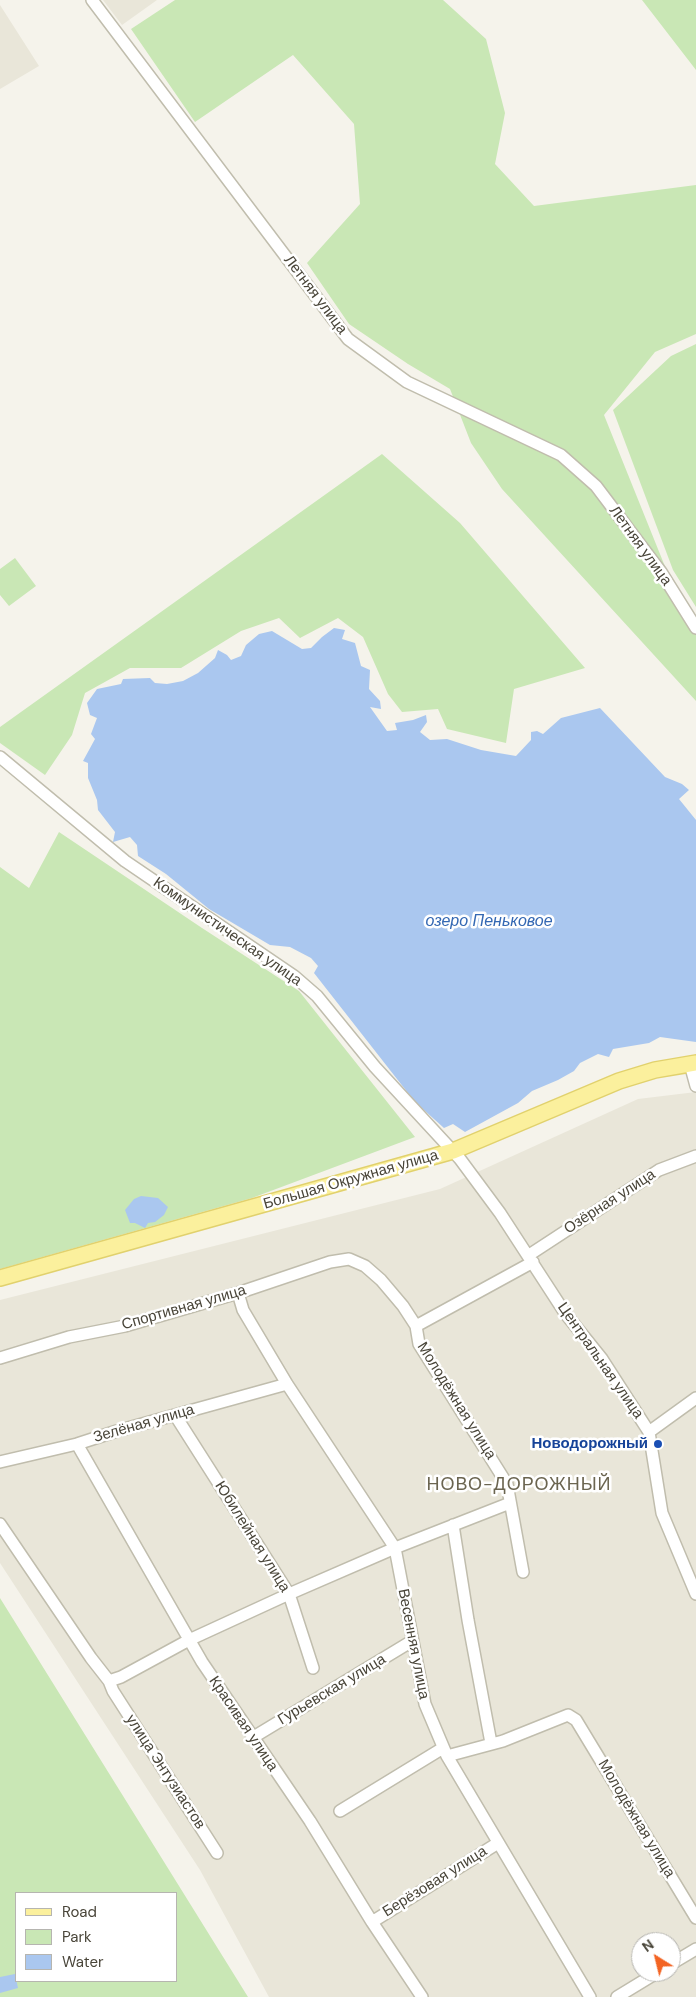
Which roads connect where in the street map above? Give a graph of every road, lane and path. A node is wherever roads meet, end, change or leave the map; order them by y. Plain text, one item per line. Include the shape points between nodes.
1 (92, 0) edge
2 (696, 628) edge
3 (0, 757) edge
4 (693, 1063) edge
5 (696, 1086) edge
6 (454, 1151) junction
7 (696, 1156) edge
8 (531, 1258) junction
9 (365, 1266) joint
10 (0, 1278) edge
11 (238, 1293) junction
12 (416, 1326) junction
13 (0, 1358) edge
14 (287, 1384) junction
15 (696, 1398) edge
16 (175, 1414) junction
17 (649, 1432) junction
18 (77, 1444) junction
19 (0, 1462) edge
20 (510, 1503) junction
21 (0, 1524) edge
22 (453, 1525) junction
23 (395, 1548) junction
24 (523, 1572) dead end
25 (289, 1594) junction
26 (696, 1594) edge
27 (189, 1640) junction
28 (412, 1641) junction
29 (313, 1668) dead end
30 (111, 1686) junction
31 (252, 1738) junction
32 (491, 1743) junction
33 (445, 1752) junction
34 (340, 1811) dead end
35 (498, 1844) junction
36 (217, 1853) dead end
37 (696, 1918) edge
38 (372, 1922) junction
39 (696, 1949) edge
40 (681, 1958) edge
41 (642, 1982) edge
42 (422, 1997) edge
43 (590, 1997) edge
44 (617, 1997) edge

1 - 2 street, Летняя улица via 348,339 407,382 561,455 596,486 661,572
3 - 6 street, Коммунистическая улица via 125,861 294,976 317,996 375,1067
4 - 5 street
4 - 6 main road, Большая Окружная улица via 619,1081
6 - 8 street, Центральная улица
6 - 10 main road, Большая Окружная улица
7 - 8 street, Озёрная улица via 659,1170
8 - 12 street, Молодёжная улица
8 - 17 street, Центральная улица via 565,1313 602,1359
9 - 11 street, Спортивная улица via 349,1259 330,1262
9 - 12 street, Молодёжная улица via 381,1280
11 - 13 street, Спортивная улица
11 - 14 street, Весенняя улица via 243,1310
12 - 20 street, Молодёжная улица via 419,1344 507,1484
14 - 16 street, Зелёная улица
14 - 23 street, Весенняя улица
15 - 17 street
16 - 18 street, Зелёная улица
16 - 25 street, Юбилейная улица
17 - 26 street, Центральная улица via 662,1513
18 - 19 street, Зелёная улица
18 - 27 street, Красивая улица
20 - 22 street
20 - 24 street, Молодёжная улица
21 - 30 street, улица Энтузиастов
22 - 23 street
22 - 32 street
23 - 25 street
23 - 28 street, Весенняя улица
25 - 27 street
25 - 29 street, Юбилейная улица
27 - 30 street via 121,1677
27 - 31 street, Красивая улица
28 - 31 street, Гурьевская улица
28 - 33 street, Весенняя улица via 425,1704
30 - 36 street, улица Энтузиастов
31 - 38 street, Красивая улица via 310,1821
32 - 33 street
32 - 37 street, Молодёжная улица via 568,1715 576,1720
33 - 34 street
33 - 35 street, Весенняя улица
35 - 38 street, Берёзовая улица
35 - 43 street, Весенняя улица
38 - 42 street, Красивая улица
39 - 40 street
41 - 44 street

